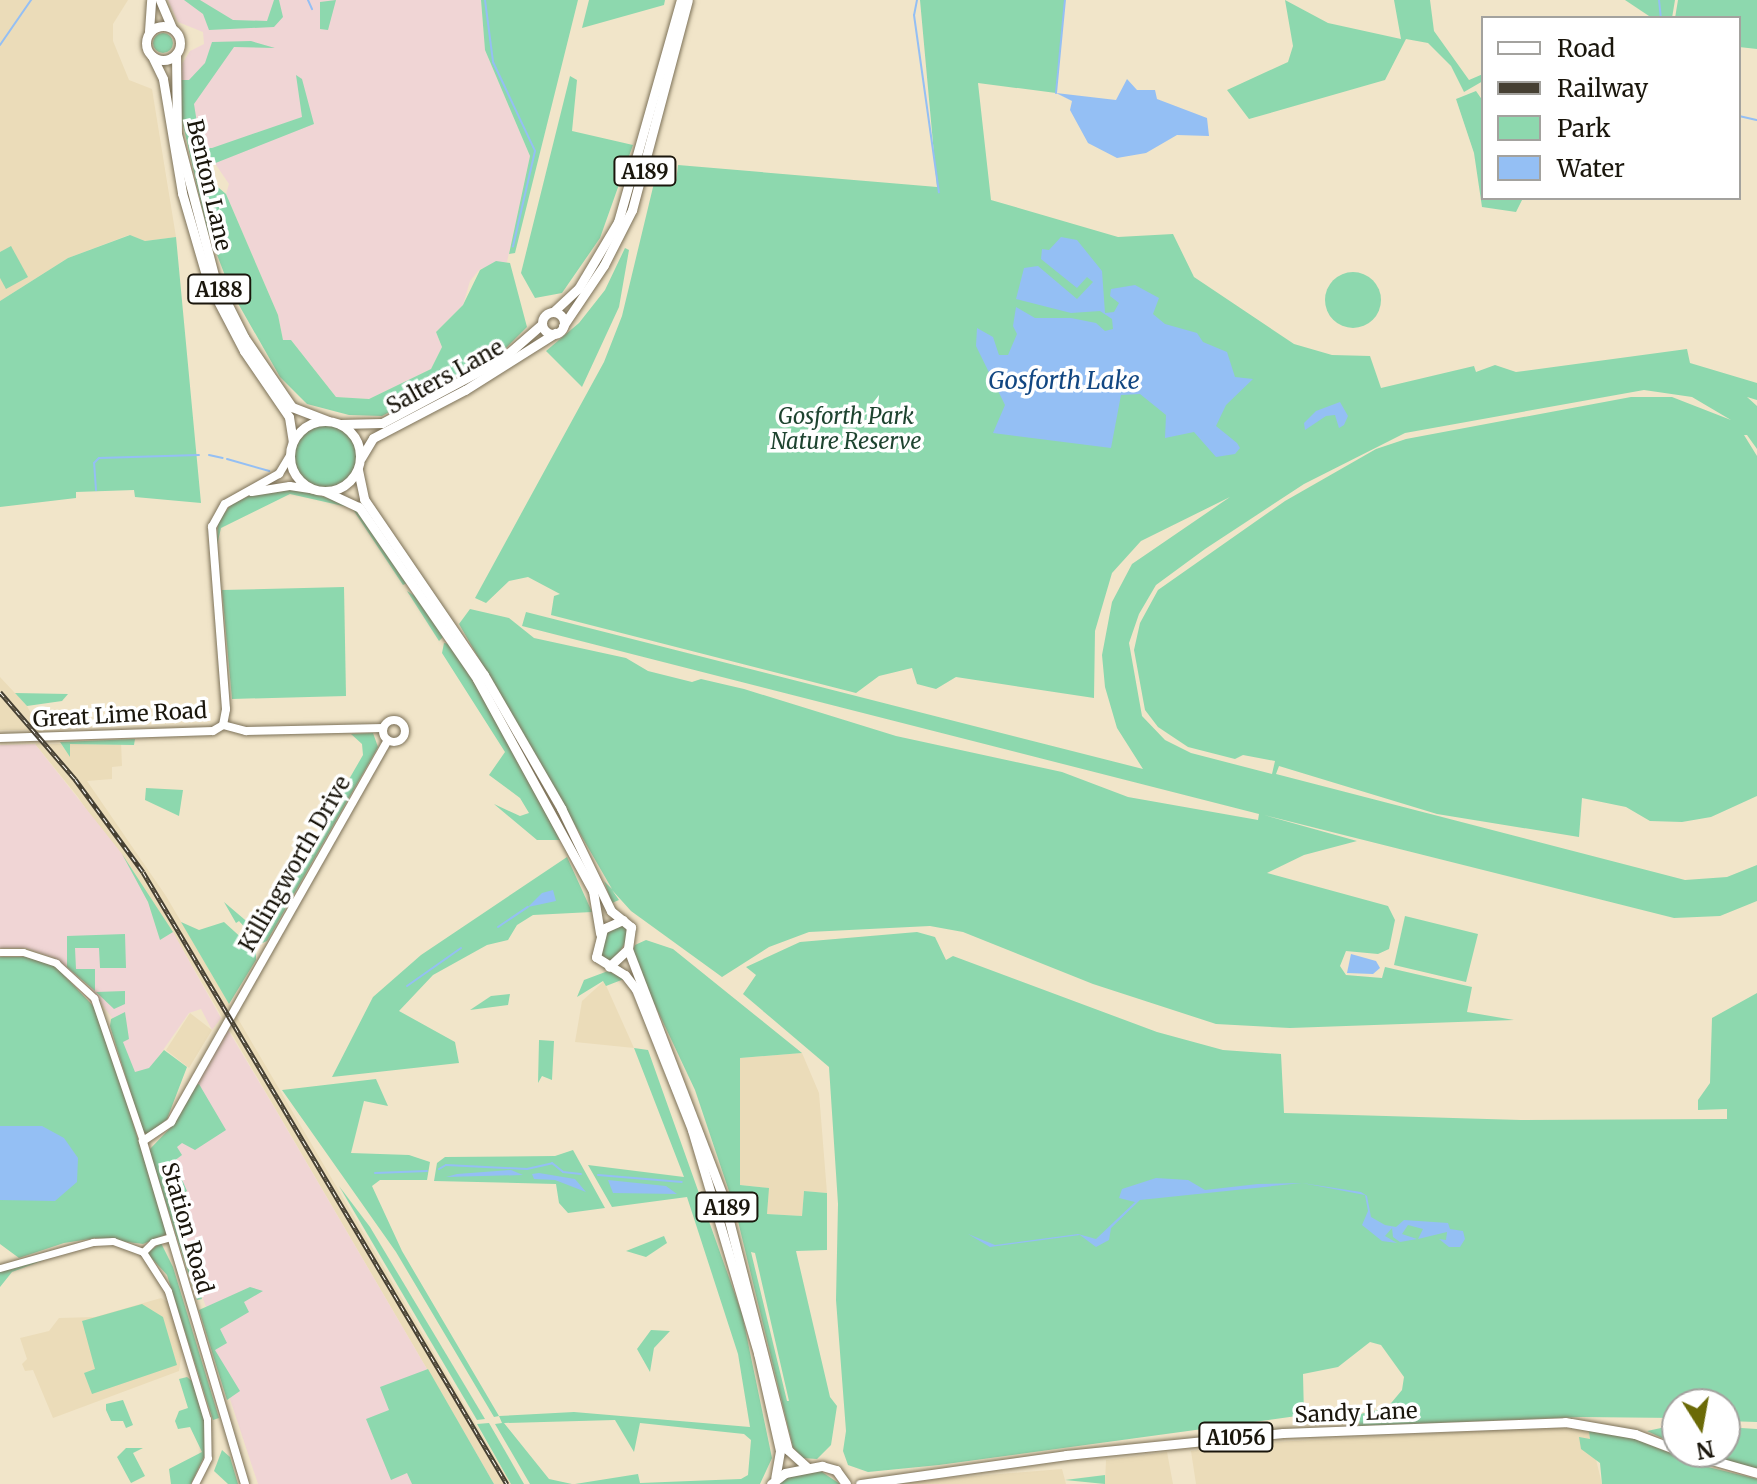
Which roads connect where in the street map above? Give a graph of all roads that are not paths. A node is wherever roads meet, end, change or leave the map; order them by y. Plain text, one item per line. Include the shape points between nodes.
1 (151, 0) edge
2 (160, 0) edge
3 (681, 0) edge
4 (688, 0) edge
5 (172, 28) junction
6 (148, 34) junction
7 (176, 54) junction
8 (152, 56) junction
9 (553, 312) junction
10 (542, 324) junction
11 (563, 326) junction
12 (555, 333) junction
13 (328, 421) junction
14 (340, 424) junction
15 (293, 441) junction
16 (290, 456) junction
17 (361, 458) junction
18 (358, 470) junction
19 (319, 490) junction
20 (235, 497) junction
21 (223, 725) junction
22 (383, 728) junction
23 (0, 738) edge
24 (388, 740) junction
25 (623, 920) junction
26 (599, 936) junction
27 (628, 949) junction
28 (0, 952) edge
29 (609, 967) junction
30 (234, 1006) joint
31 (143, 1141) junction
32 (171, 1237) junction
33 (143, 1252) junction
34 (0, 1268) edge
35 (1661, 1444) edge
36 (807, 1467) junction
37 (839, 1473) junction
38 (890, 1478) junction
39 (773, 1481) edge
40 (195, 1484) edge
41 (245, 1484) edge
42 (846, 1484) edge
43 (860, 1484) edge

1 - 6 main road, A188
2 - 5 main road, A188
3 - 9 main road, A189 via 618,222 578,289
4 - 11 main road, A189 via 632,210 604,265
5 - 6 main road via 160,26
5 - 7 main road, A188 via 180,41
6 - 8 main road, A188
7 - 8 main road via 165,60
7 - 13 main road, Benton Lane / A188 via 177,134 215,279 244,337 292,407
8 - 15 main road, Benton Lane / A188 via 163,79 174,157 201,264 231,329 289,417
9 - 10 main road, A189
9 - 11 main road
10 - 12 main road
10 - 14 main road, Salters Lane / A189 via 502,359 382,423
11 - 12 main road, A189
12 - 17 main road, Salters Lane / A189 via 465,390 373,438
13 - 14 main road, A189
13 - 15 main road via 307,426
14 - 17 main road via 354,435
15 - 16 main road
16 - 19 main road via 297,477
16 - 20 main road via 279,474
17 - 18 main road, A189
18 - 19 main road via 341,488
18 - 25 main road via 364,499 484,675 561,808 609,907
19 - 20 main road via 283,487
19 - 26 main road via 359,507 477,679 588,881 598,905
20 - 21 main road via 218,512 210,535 226,709
21 - 22 main road, Great Lime Road via 246,731
21 - 23 main road, Great Lime Road via 213,731
22 - 24 main road
22 - 24 main road via 392,720 404,728 401,740
24 - 30 main road, Killingworth Drive
25 - 26 main road via 612,921
25 - 27 main road via 633,931
26 - 29 main road via 596,959
27 - 29 main road
27 - 36 main road, A189 via 723,1197 788,1450
28 - 31 street via 23,952 56,963 94,998 105,1017
29 - 39 main road, A189 via 628,978 643,1002 709,1180 767,1392 780,1455
30 - 31 main road, Station Road via 171,1122
31 - 32 main road, Station Road
32 - 33 street via 153,1242
32 - 41 main road, Station Road
33 - 34 street via 121,1243 93,1242
33 - 40 street via 168,1291 207,1419 208,1458
35 - 38 main road, Sandy Lane / A1056 via 1565,1422 1243,1436
36 - 37 main road, A189
36 - 39 main road, A189
37 - 38 main road, Sandy Lane / A1056 via 857,1479
37 - 42 main road
38 - 43 main road, Sandy Lane / A1056

